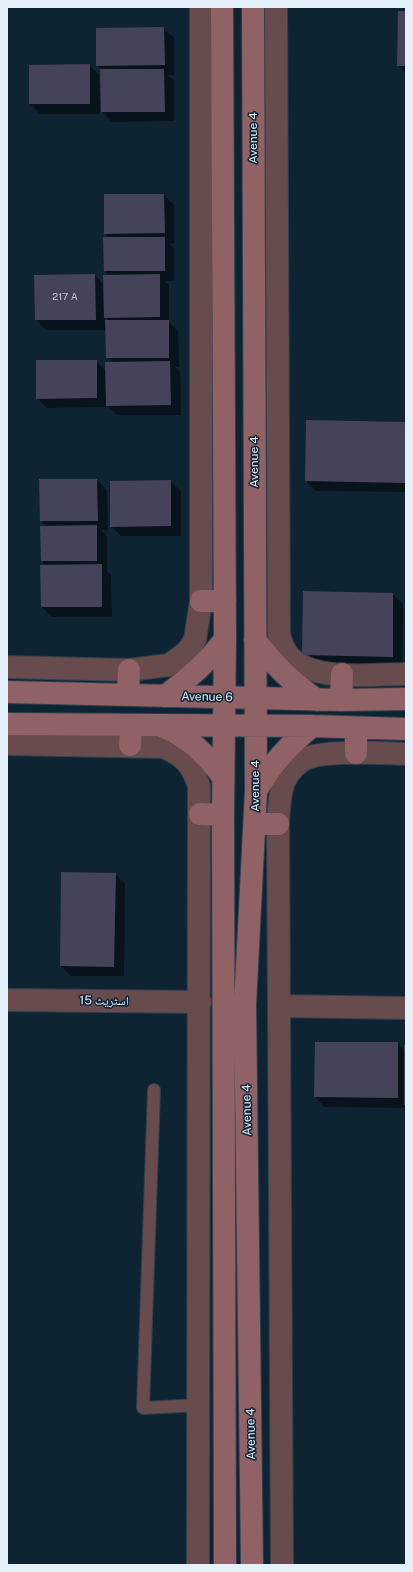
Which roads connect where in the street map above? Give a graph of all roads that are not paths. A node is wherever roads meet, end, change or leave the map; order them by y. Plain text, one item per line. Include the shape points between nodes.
1 (201, 7) edge
2 (222, 7) edge
3 (253, 7) edge
4 (276, 7) edge
5 (201, 601) junction
6 (224, 601) junction
7 (225, 639) junction
8 (255, 640) junction
9 (7, 667) edge
10 (129, 670) junction
11 (342, 674) junction
12 (406, 674) edge
13 (7, 692) edge
14 (128, 695) junction
15 (166, 696) junction
16 (224, 698) junction
17 (255, 698) junction
18 (406, 699) edge
19 (317, 700) junction
20 (341, 700) junction
21 (7, 724) edge
22 (159, 725) junction
23 (224, 726) junction
24 (255, 726) junction
25 (312, 726) junction
26 (356, 728) junction
27 (406, 729) edge
28 (130, 735) junction
29 (7, 744) edge
30 (356, 753) junction
31 (406, 754) edge
32 (223, 777) junction
33 (256, 790) junction
34 (200, 814) junction
35 (223, 815) junction
36 (255, 824) junction
37 (278, 824) junction
38 (7, 1000) edge
39 (200, 1002) junction
40 (279, 1006) junction
41 (406, 1008) edge
42 (154, 1090) dead end
43 (199, 1405) junction
44 (198, 1565) edge
45 (225, 1565) edge
46 (252, 1565) edge
47 (282, 1565) edge

1 - 5 street
2 - 6 main road, Avenue 4
3 - 8 main road, Avenue 4
4 - 11 street via 278,635 284,651 292,660 316,671
5 - 6 main road
5 - 10 street via 195,640 188,652 169,665
6 - 7 main road, Avenue 4
7 - 15 main road via 209,660
7 - 16 main road, Avenue 4
8 - 17 main road, Avenue 4
8 - 19 main road via 277,668
9 - 10 street
10 - 14 main road
11 - 12 street
11 - 20 main road
13 - 14 main road, Avenue 6
14 - 15 main road, Avenue 6
15 - 16 main road, Avenue 6
16 - 17 main road, Avenue 6
16 - 23 main road, Avenue 4
17 - 19 main road, Avenue 6
17 - 24 main road, Avenue 4
18 - 20 main road, Avenue 6
19 - 20 main road, Avenue 6
21 - 28 main road
22 - 23 main road
22 - 28 main road
22 - 32 main road via 176,732 194,745
23 - 24 main road
23 - 32 main road, Avenue 4
24 - 25 main road
24 - 33 main road, Avenue 4
25 - 26 main road
25 - 33 main road via 271,766
26 - 27 main road
26 - 30 main road
28 - 29 street
28 - 34 street via 163,746 179,754 186,761 194,772 199,786
30 - 31 street
30 - 37 street via 322,755 297,764 284,781
32 - 35 main road, Avenue 4
33 - 36 main road, Avenue 4
34 - 35 main road
34 - 39 street
35 - 45 main road, Avenue 4
36 - 37 main road
36 - 46 main road, Avenue 4 via 245,1005
37 - 40 street
38 - 39 street, اسٹریٹ 15
39 - 43 street
40 - 41 street
40 - 47 street
42 - 43 lane via 143,1408
43 - 44 street

